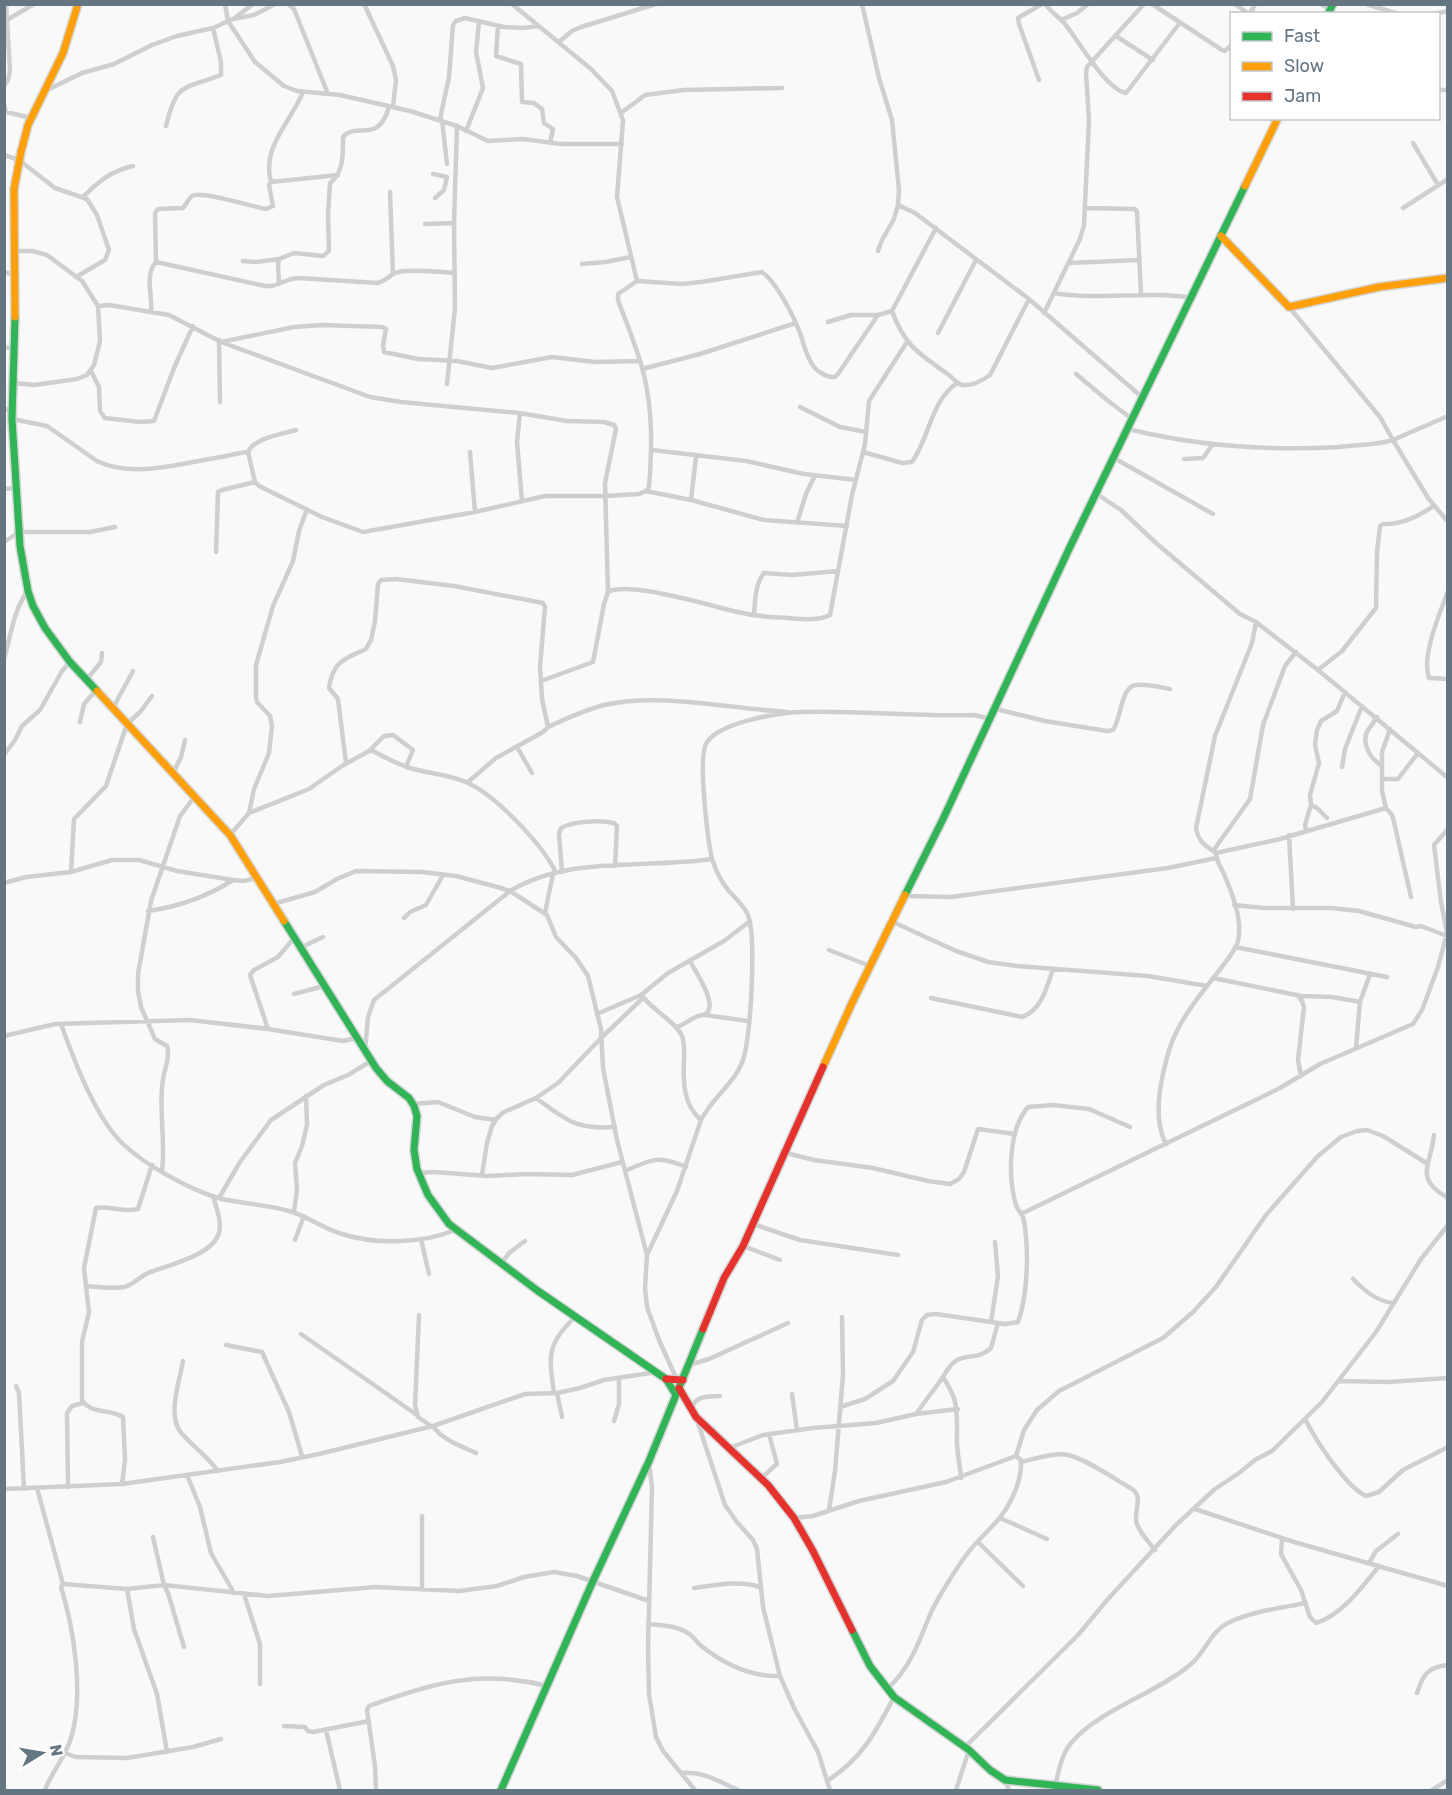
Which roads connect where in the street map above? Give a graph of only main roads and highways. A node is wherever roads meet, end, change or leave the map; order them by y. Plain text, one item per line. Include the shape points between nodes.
1 (78, 4) edge
2 (1277, 120) edge
3 (1221, 236) junction
4 (1447, 279) edge
5 (666, 1379) junction
6 (680, 1380) junction
7 (676, 1395) junction
8 (692, 1408) junction
9 (501, 1791) edge
10 (1098, 1791) edge

1 - 5 main road via 63,53 31,118 13,200 16,488 20,546 36,614 70,662 230,835 370,1061 413,1104 417,1116 414,1150 418,1173 439,1212 455,1230 501,1264
2 - 3 main road
3 - 4 main road via 1289,307 1379,287
3 - 6 main road via 870,966
5 - 6 main road
5 - 7 main road
6 - 7 main road
7 - 8 main road
7 - 8 main road
7 - 9 main road
8 - 10 main road via 696,1417 761,1478 794,1518 857,1643 894,1697 1005,1780

